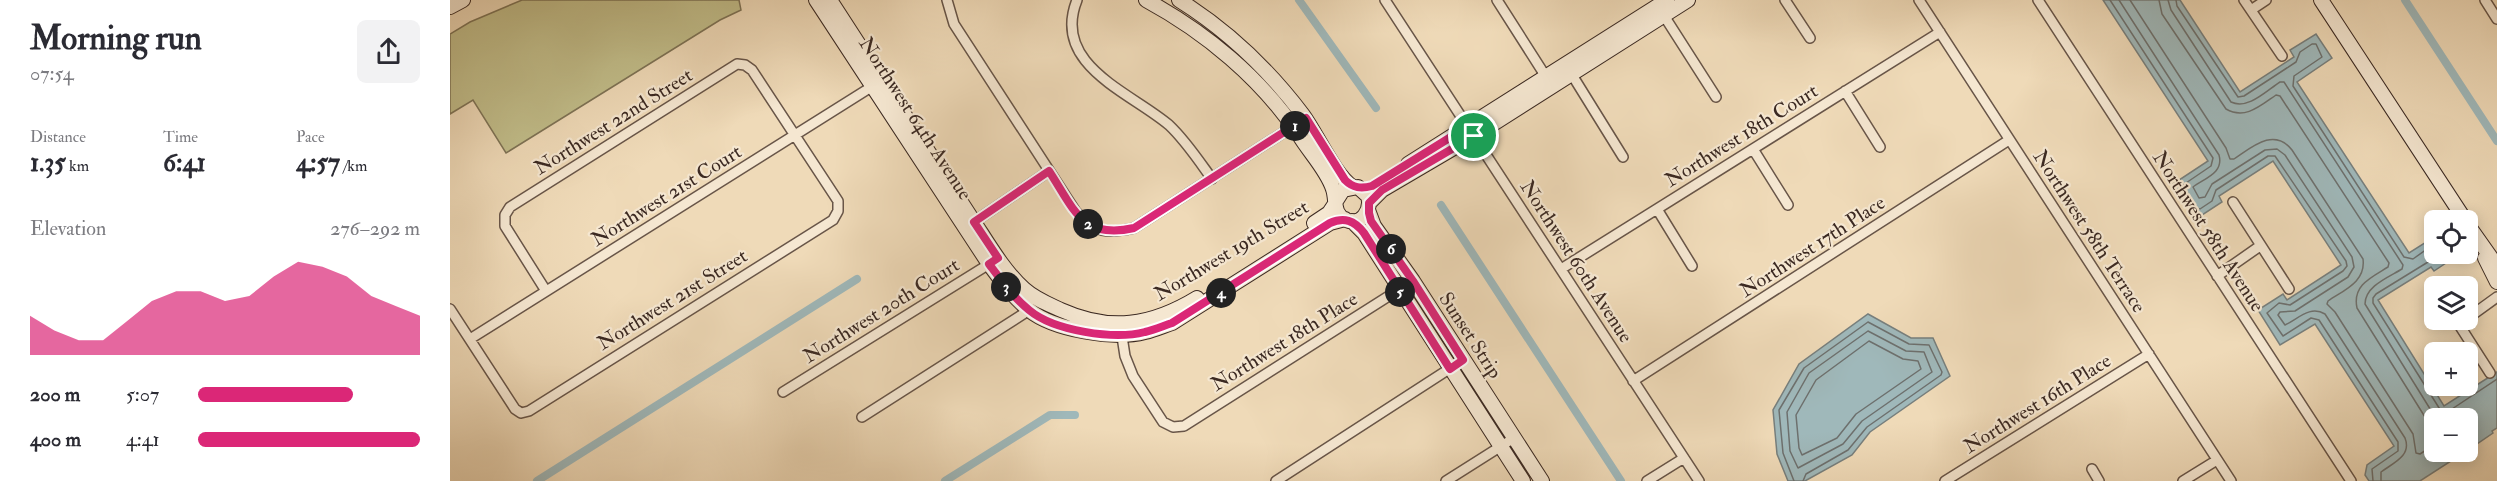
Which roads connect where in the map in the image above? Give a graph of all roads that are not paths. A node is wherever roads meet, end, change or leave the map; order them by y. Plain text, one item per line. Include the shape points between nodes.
1 (463, 0) edge
2 (816, 0) edge
3 (830, 0) edge
4 (947, 0) edge
5 (1077, 0) edge
6 (1146, 0) edge
7 (1385, 0) edge
8 (1688, 0) edge
9 (1785, 0) edge
10 (1919, 0) edge
11 (2038, 0) edge
12 (2244, 0) edge
13 (2266, 0) edge
14 (2321, 0) edge
15 (2485, 0) edge
16 (1499, 1) edge
17 (1183, 2) edge
18 (450, 7) edge
19 (1663, 7) edge
20 (2251, 10) junction
21 (1178, 19) junction
22 (2497, 19) edge
23 (1940, 32) junction
24 (1810, 38) dead end
25 (2282, 56) dead end
26 (1569, 70) junction
27 (1549, 82) junction
28 (876, 84) junction
29 (1845, 91) junction
30 (1716, 98) dead end
31 (1306, 118) junction
32 (1293, 127) junction
33 (1471, 132) junction
34 (795, 135) junction
35 (2009, 140) junction
36 (1880, 147) dead end
37 (1753, 149) junction
38 (1623, 157) dead end
39 (1049, 171) junction
40 (1212, 179) junction
41 (1356, 187) junction
42 (1335, 202) junction
43 (2233, 202) dead end
44 (1788, 205) dead end
45 (1369, 206) junction
46 (1657, 209) junction
47 (2458, 210) edge
48 (1349, 220) junction
49 (974, 222) junction
50 (2479, 242) joint
51 (2260, 246) junction
52 (994, 261) junction
53 (1692, 266) dead end
54 (2497, 266) edge
55 (1561, 269) junction
56 (2217, 276) junction
57 (1413, 281) junction
58 (2497, 282) edge
59 (2289, 289) dead end
60 (1399, 290) junction
61 (546, 291) junction
62 (2497, 297) edge
63 (1034, 305) junction
64 (450, 309) edge
65 (2478, 309) edge
66 (1121, 330) junction
67 (2467, 330) edge
68 (470, 339) junction
69 (2149, 354) junction
70 (1463, 360) junction
71 (1450, 369) junction
72 (2490, 373) dead end
73 (1634, 381) junction
74 (783, 392) dead end
75 (862, 417) dead end
76 (1514, 438) junction
77 (1501, 446) junction
78 (1684, 458) junction
79 (2217, 460) junction
80 (2092, 469) dead end
81 (1276, 481) edge
82 (1446, 481) edge
83 (1523, 481) edge
84 (1542, 481) edge
85 (1647, 481) edge
86 (1699, 481) edge
87 (1945, 481) edge
88 (2100, 481) edge
89 (2183, 481) edge
90 (2231, 481) edge
91 (2350, 481) edge

1 - 18 street
2 - 28 street, Northwest 64th Avenue
3 - 28 street, Northwest 64th Avenue
4 - 39 street via 954,24
5 - 40 street via 1070,34 1093,70 1170,127
6 - 21 street
7 - 33 street, Northwest 60th Avenue
8 - 19 street
9 - 24 street
10 - 23 street, Northwest 58th Terrace
11 - 56 street, Northwest 58th Avenue
12 - 20 street
13 - 20 street
14 - 47 street
15 - 22 street
16 - 27 street
17 - 21 street
17 - 31 street via 1259,64
19 - 26 street
19 - 30 street
20 - 25 street
21 - 32 street via 1224,52
23 - 29 street, Northwest 18th Court
23 - 35 street, Northwest 58th Terrace
26 - 27 street
26 - 38 street
27 - 33 street
28 - 34 street, Northwest 21st Court
28 - 49 street, Northwest 64th Avenue
28 - 52 street, Northwest 64th Avenue
29 - 36 street
29 - 37 street, Northwest 18th Court
31 - 32 street
31 - 41 street via 1342,176
32 - 40 street
32 - 42 street via 1330,181
33 - 41 street via 1372,186
33 - 45 street via 1382,190
33 - 55 street, Northwest 60th Avenue
34 - 61 street, Northwest 21st Court
34 - 61 street, Northwest 22nd Street via 752,70 737,64 510,207 505,225
34 - 68 street, Northwest 21st Street via 838,201 833,220 529,411 521,413 515,409
35 - 69 street, Northwest 58th Terrace
35 - 73 street, Northwest 17th Place
37 - 44 street
37 - 46 street, Northwest 18th Court
39 - 40 street via 1087,224 1100,231 1115,232 1134,228
39 - 49 street
41 - 42 street via 1343,190
41 - 45 street via 1366,193
42 - 48 street via 1337,211
42 - 66 street, Northwest 19th Street via 1326,216 1188,303
43 - 51 street
45 - 48 street via 1360,220
45 - 57 street, Sunset Strip via 1374,226
46 - 53 street
46 - 55 street, Northwest 18th Court
48 - 60 street, Sunset Strip via 1364,233
48 - 66 street, Northwest 19th Street via 1330,223 1172,323 1145,332
49 - 52 street, Northwest 64th Avenue
50 - 54 street
50 - 58 street
51 - 56 street
51 - 59 street
52 - 63 street, Northwest 64th Avenue
52 - 74 street, Northwest 20th Court
55 - 73 street, Northwest 60th Avenue
56 - 91 street, Northwest 58th Avenue
57 - 60 street, Northwest 18th Place
57 - 70 street, Sunset Strip
60 - 66 street, Northwest 18th Place via 1184,426 1173,427 1163,422 1133,376
60 - 71 street, Sunset Strip
61 - 68 street, Northwest 21st Court
62 - 65 street
63 - 66 street, Northwest 19th Street
63 - 75 street
64 - 68 street
67 - 72 street
69 - 79 street, Northwest 58th Terrace
69 - 87 street, Northwest 16th Place
70 - 71 street
70 - 76 street, Sunset Strip
71 - 77 street, Sunset Strip
71 - 81 street
73 - 78 street, Northwest 60th Avenue
76 - 77 street
76 - 84 street, Sunset Strip
77 - 82 street
77 - 83 street, Sunset Strip
78 - 85 street
78 - 86 street, Northwest 60th Avenue
79 - 89 street
79 - 90 street, Northwest 58th Terrace
80 - 88 street

